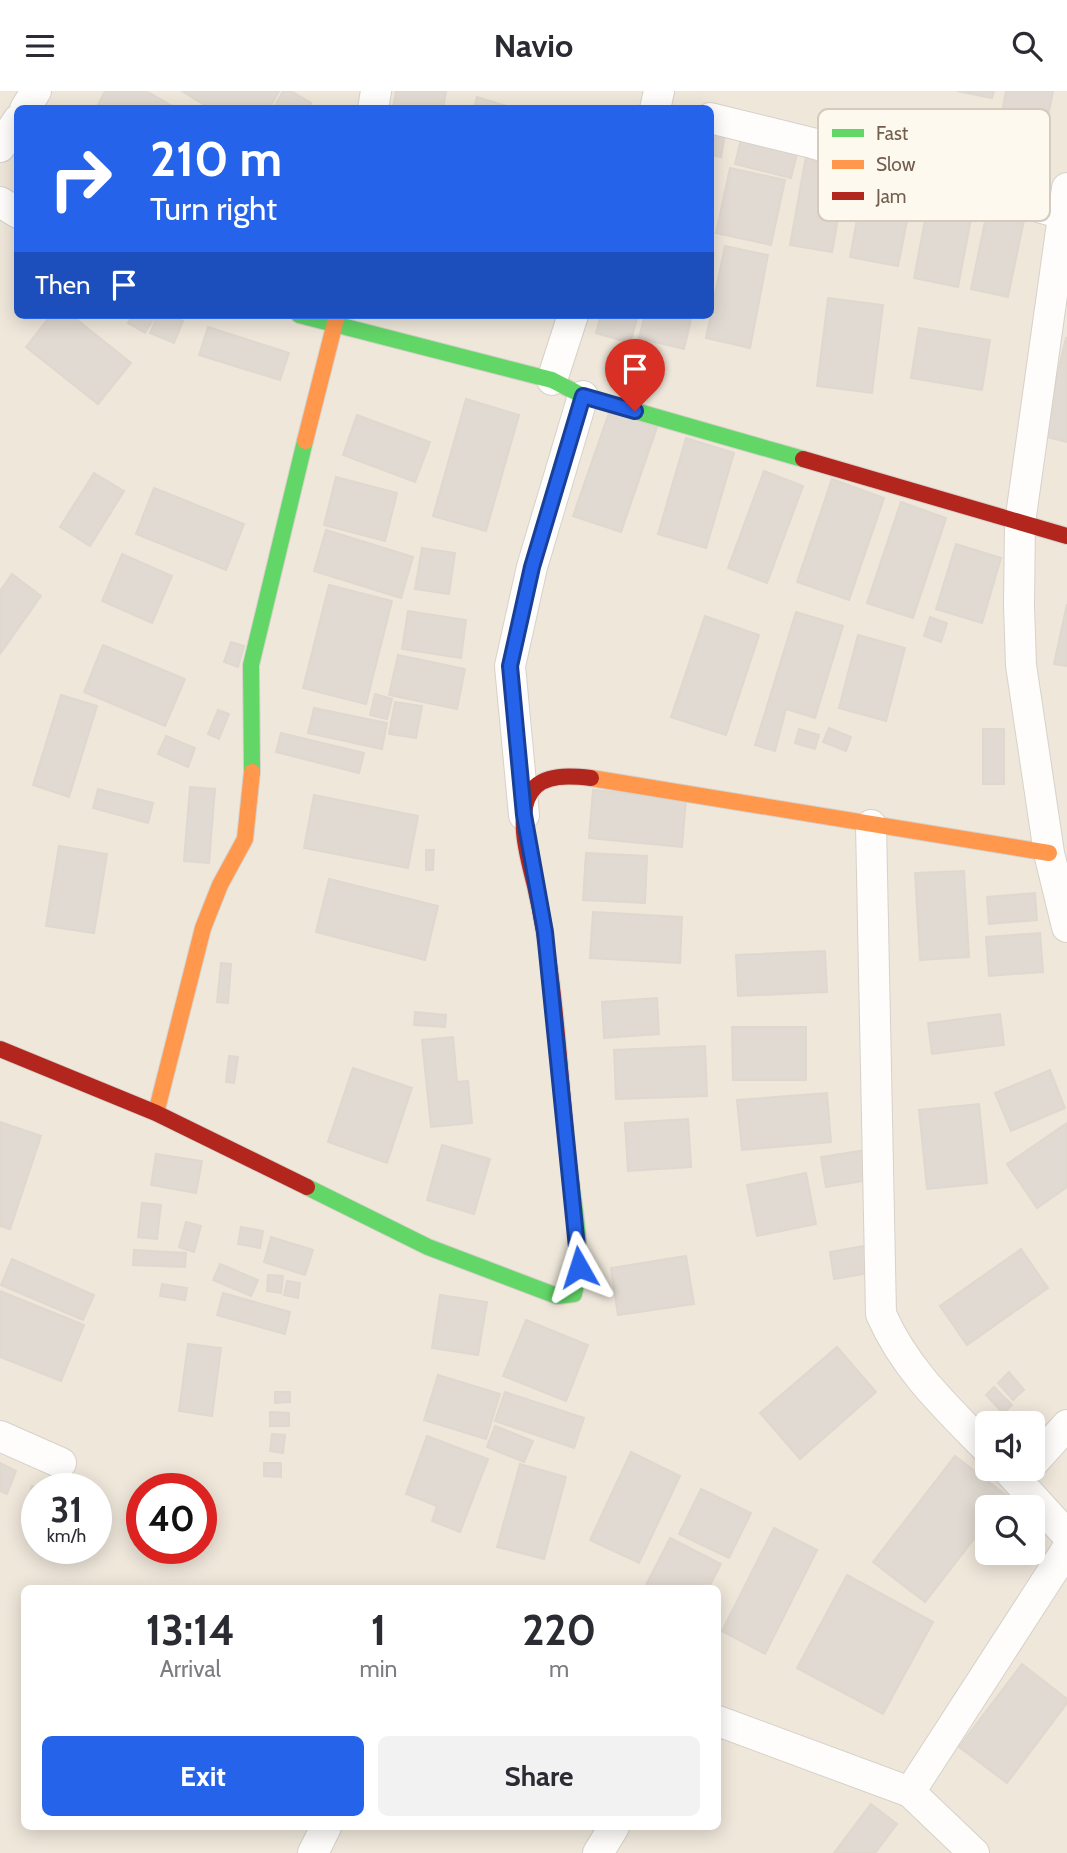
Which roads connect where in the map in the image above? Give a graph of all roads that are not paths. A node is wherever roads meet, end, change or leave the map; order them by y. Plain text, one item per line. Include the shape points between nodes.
1 (714, 119) edge
2 (14, 126) edge
3 (818, 144) edge
4 (0, 147) edge
5 (1065, 205) edge
6 (336, 319) edge
7 (572, 319) edge
8 (552, 380) junction
9 (583, 396) junction
10 (1020, 523) junction
11 (1067, 535) edge
12 (524, 815) junction
13 (871, 825) junction
14 (1049, 853) junction
15 (1067, 927) edge
16 (0, 1049) edge
17 (156, 1113) junction
18 (1067, 1425) edge
19 (0, 1436) edge
20 (975, 1437) edge
21 (1045, 1447) edge
22 (61, 1463) dead end
23 (1029, 1481) edge
24 (1067, 1535) edge
25 (1067, 1549) edge
26 (721, 1722) edge
27 (911, 1793) junction
28 (324, 1830) edge
29 (612, 1830) edge
30 (313, 1853) edge
31 (598, 1853) edge
32 (974, 1853) edge

1 - 3 street
2 - 4 street
5 - 10 street
6 - 8 street
6 - 17 street via 251,665 254,750 245,839 203,928
7 - 8 street
8 - 9 street
9 - 10 street
9 - 12 street via 532,567 510,666
10 - 11 street
10 - 14 street via 1021,665
12 - 13 street via 531,792 546,781 562,778 616,780
12 - 17 street via 545,932 563,1101 579,1267 574,1294 557,1296 537,1290 428,1247
13 - 14 street
13 - 20 street via 881,1314 894,1344 919,1379
14 - 15 street
16 - 17 street
18 - 21 street
19 - 22 street
23 - 24 street
25 - 27 street
26 - 27 street
27 - 32 street
28 - 30 street
29 - 31 street

